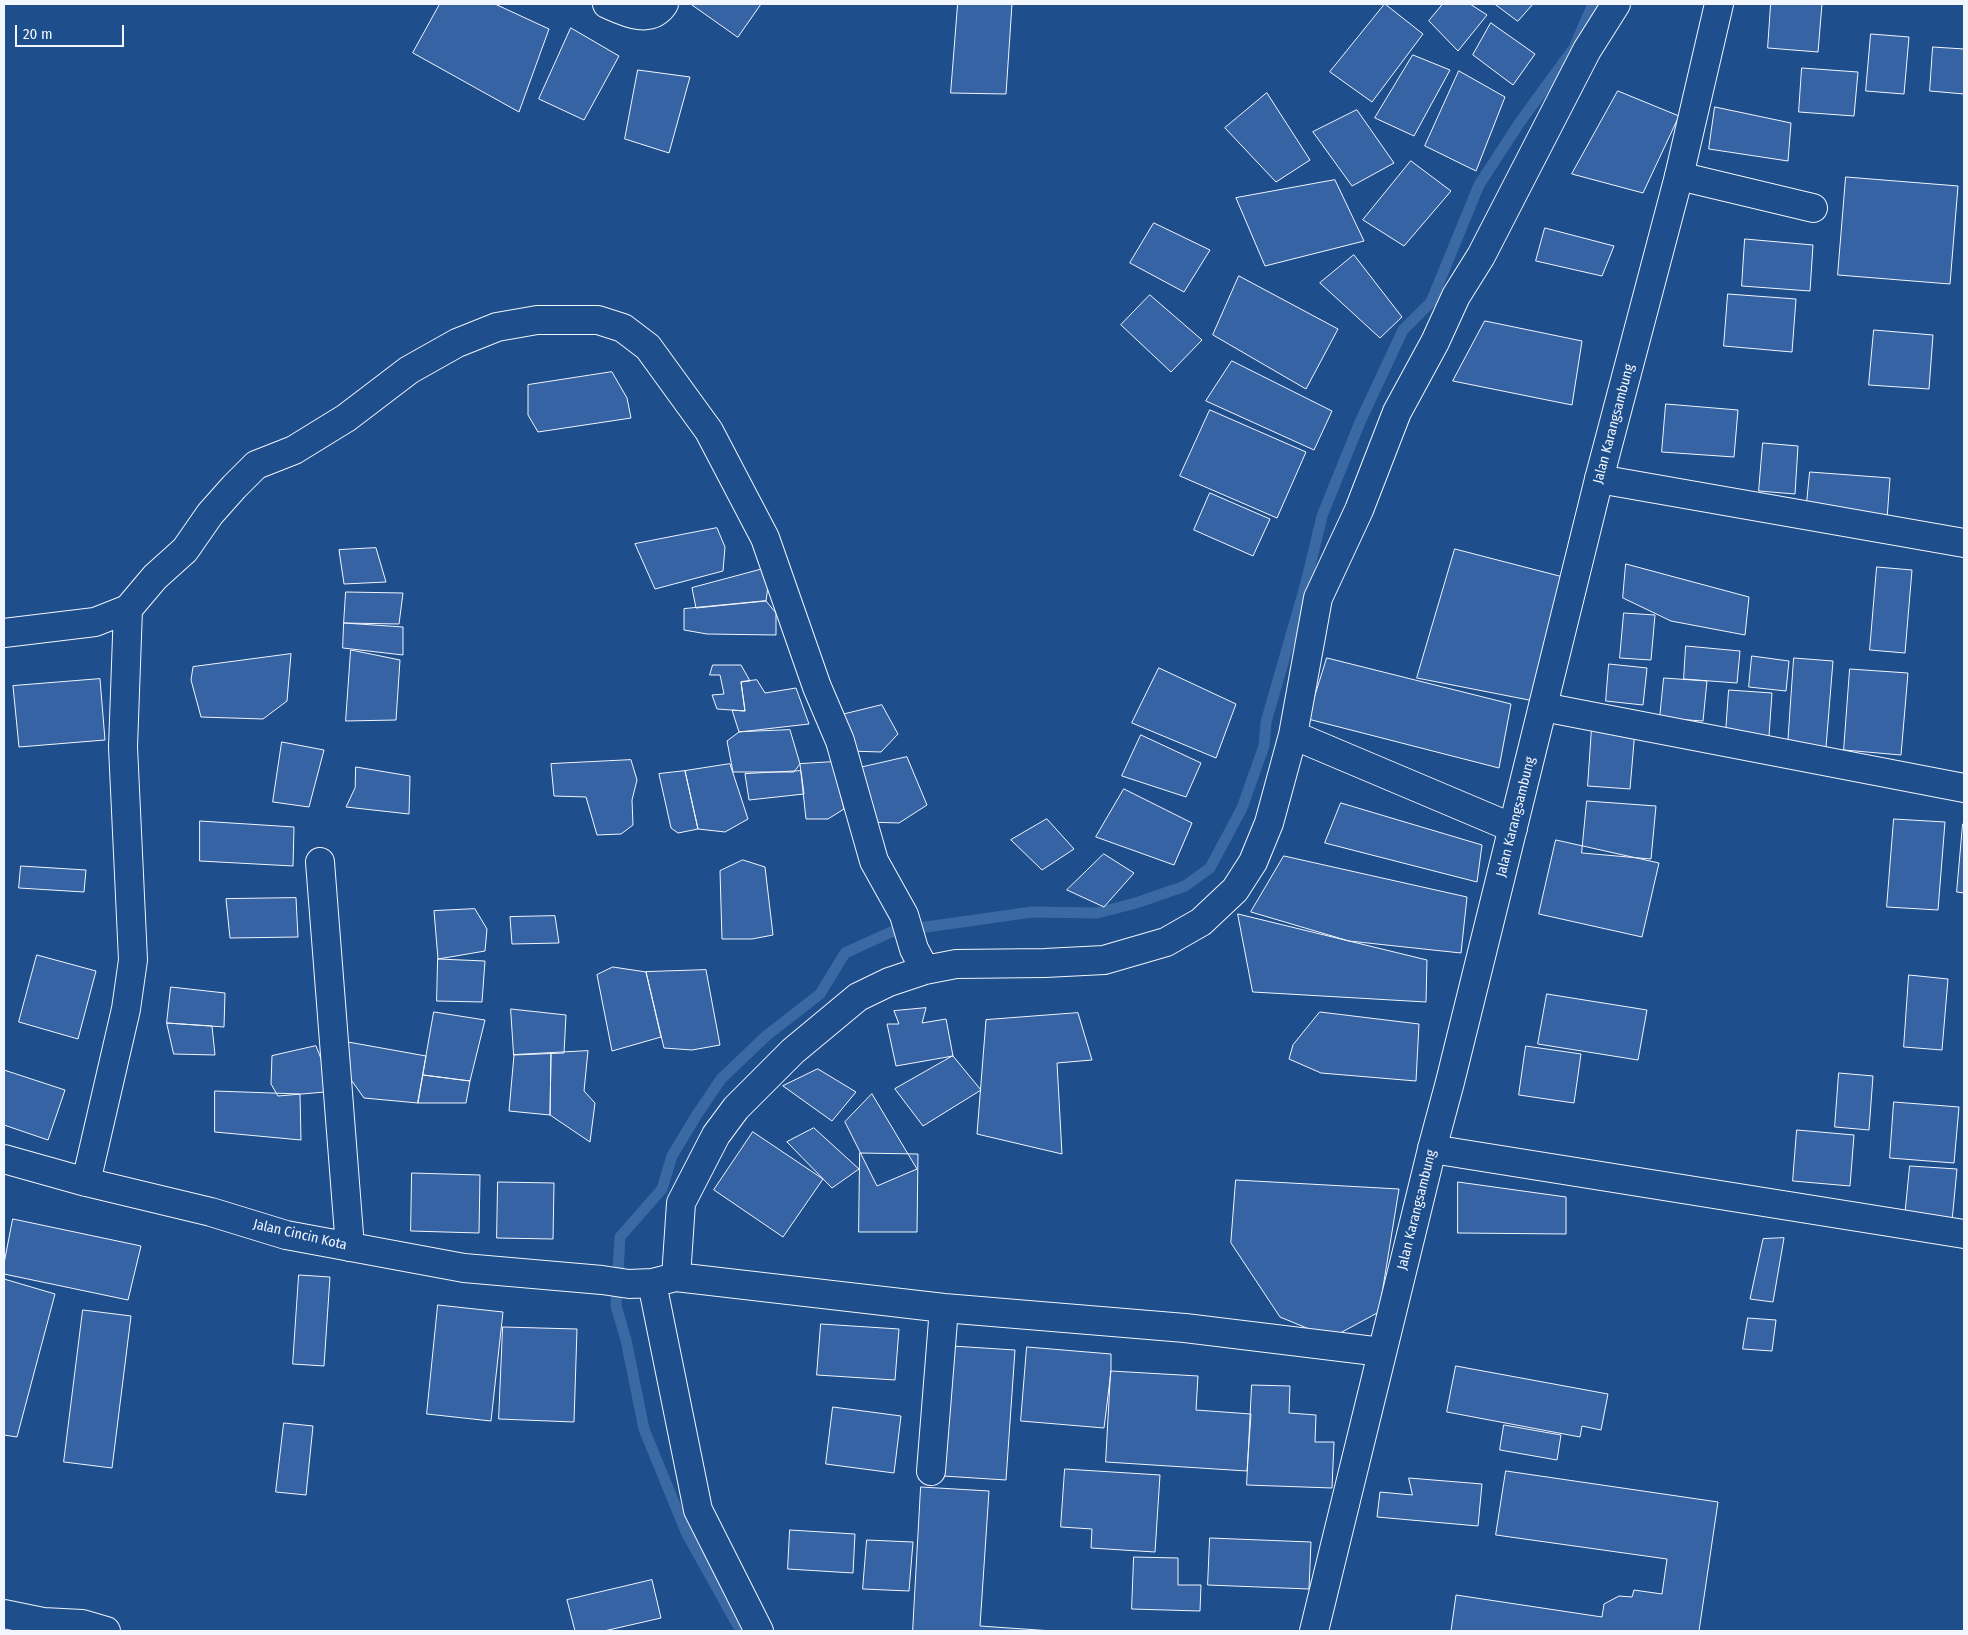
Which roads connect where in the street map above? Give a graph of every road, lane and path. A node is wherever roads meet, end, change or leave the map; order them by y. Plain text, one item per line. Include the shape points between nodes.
1 (607, 4) edge
2 (664, 4) edge
3 (1616, 4) edge
4 (1719, 4) edge
5 (1679, 176) junction
6 (1813, 208) dead end
7 (1600, 479) junction
8 (1964, 543) edge
9 (128, 609) junction
10 (4, 633) edge
11 (1543, 707) junction
12 (1293, 735) junction
13 (1964, 788) edge
14 (1513, 828) junction
15 (320, 862) dead end
16 (919, 960) junction
17 (1432, 1149) junction
18 (4, 1158) edge
19 (86, 1182) junction
20 (1964, 1234) edge
21 (350, 1247) junction
22 (652, 1281) junction
23 (944, 1308) junction
24 (1382, 1352) junction
25 (932, 1471) dead end
26 (4, 1614) edge
27 (106, 1631) edge
28 (759, 1631) edge
29 (1314, 1631) edge

1 - 2 street via 642,16 652,14
3 - 12 street via 1587,50 1397,412 1359,510 1318,598
4 - 5 street, Jalan Karangsambung
5 - 6 street
5 - 7 street, Jalan Karangsambung
7 - 8 street
7 - 11 street, Jalan Karangsambung
9 - 10 street via 95,622
9 - 16 street via 155,577 185,550 210,514 256,465 294,450 346,418 409,370 457,343 497,327 537,320 598,320 623,328 648,347 709,431 765,538 817,688 840,741 874,860 904,915
9 - 19 street via 123,747 133,960 126,1009
11 - 13 street
11 - 14 street, Jalan Karangsambung
12 - 14 street
12 - 16 street via 1269,823 1253,862 1235,890 1201,922 1166,942 1104,960 956,964
14 - 17 street, Jalan Karangsambung
15 - 21 street
16 - 22 street via 889,982 858,997 793,1051 736,1108 716,1135 681,1203
17 - 20 street
17 - 24 street, Jalan Karangsambung
18 - 19 street, Jalan Cincin Kota
19 - 21 street, Jalan Cincin Kota via 211,1212 286,1235
21 - 22 street, Jalan Cincin Kota via 464,1268
22 - 23 street, Jalan Cincin Kota
22 - 28 street via 698,1510
23 - 24 street, Jalan Cincin Kota via 1186,1328
23 - 25 street
24 - 29 street, Jalan Karangsambung
26 - 27 street via 43,1622 82,1624

